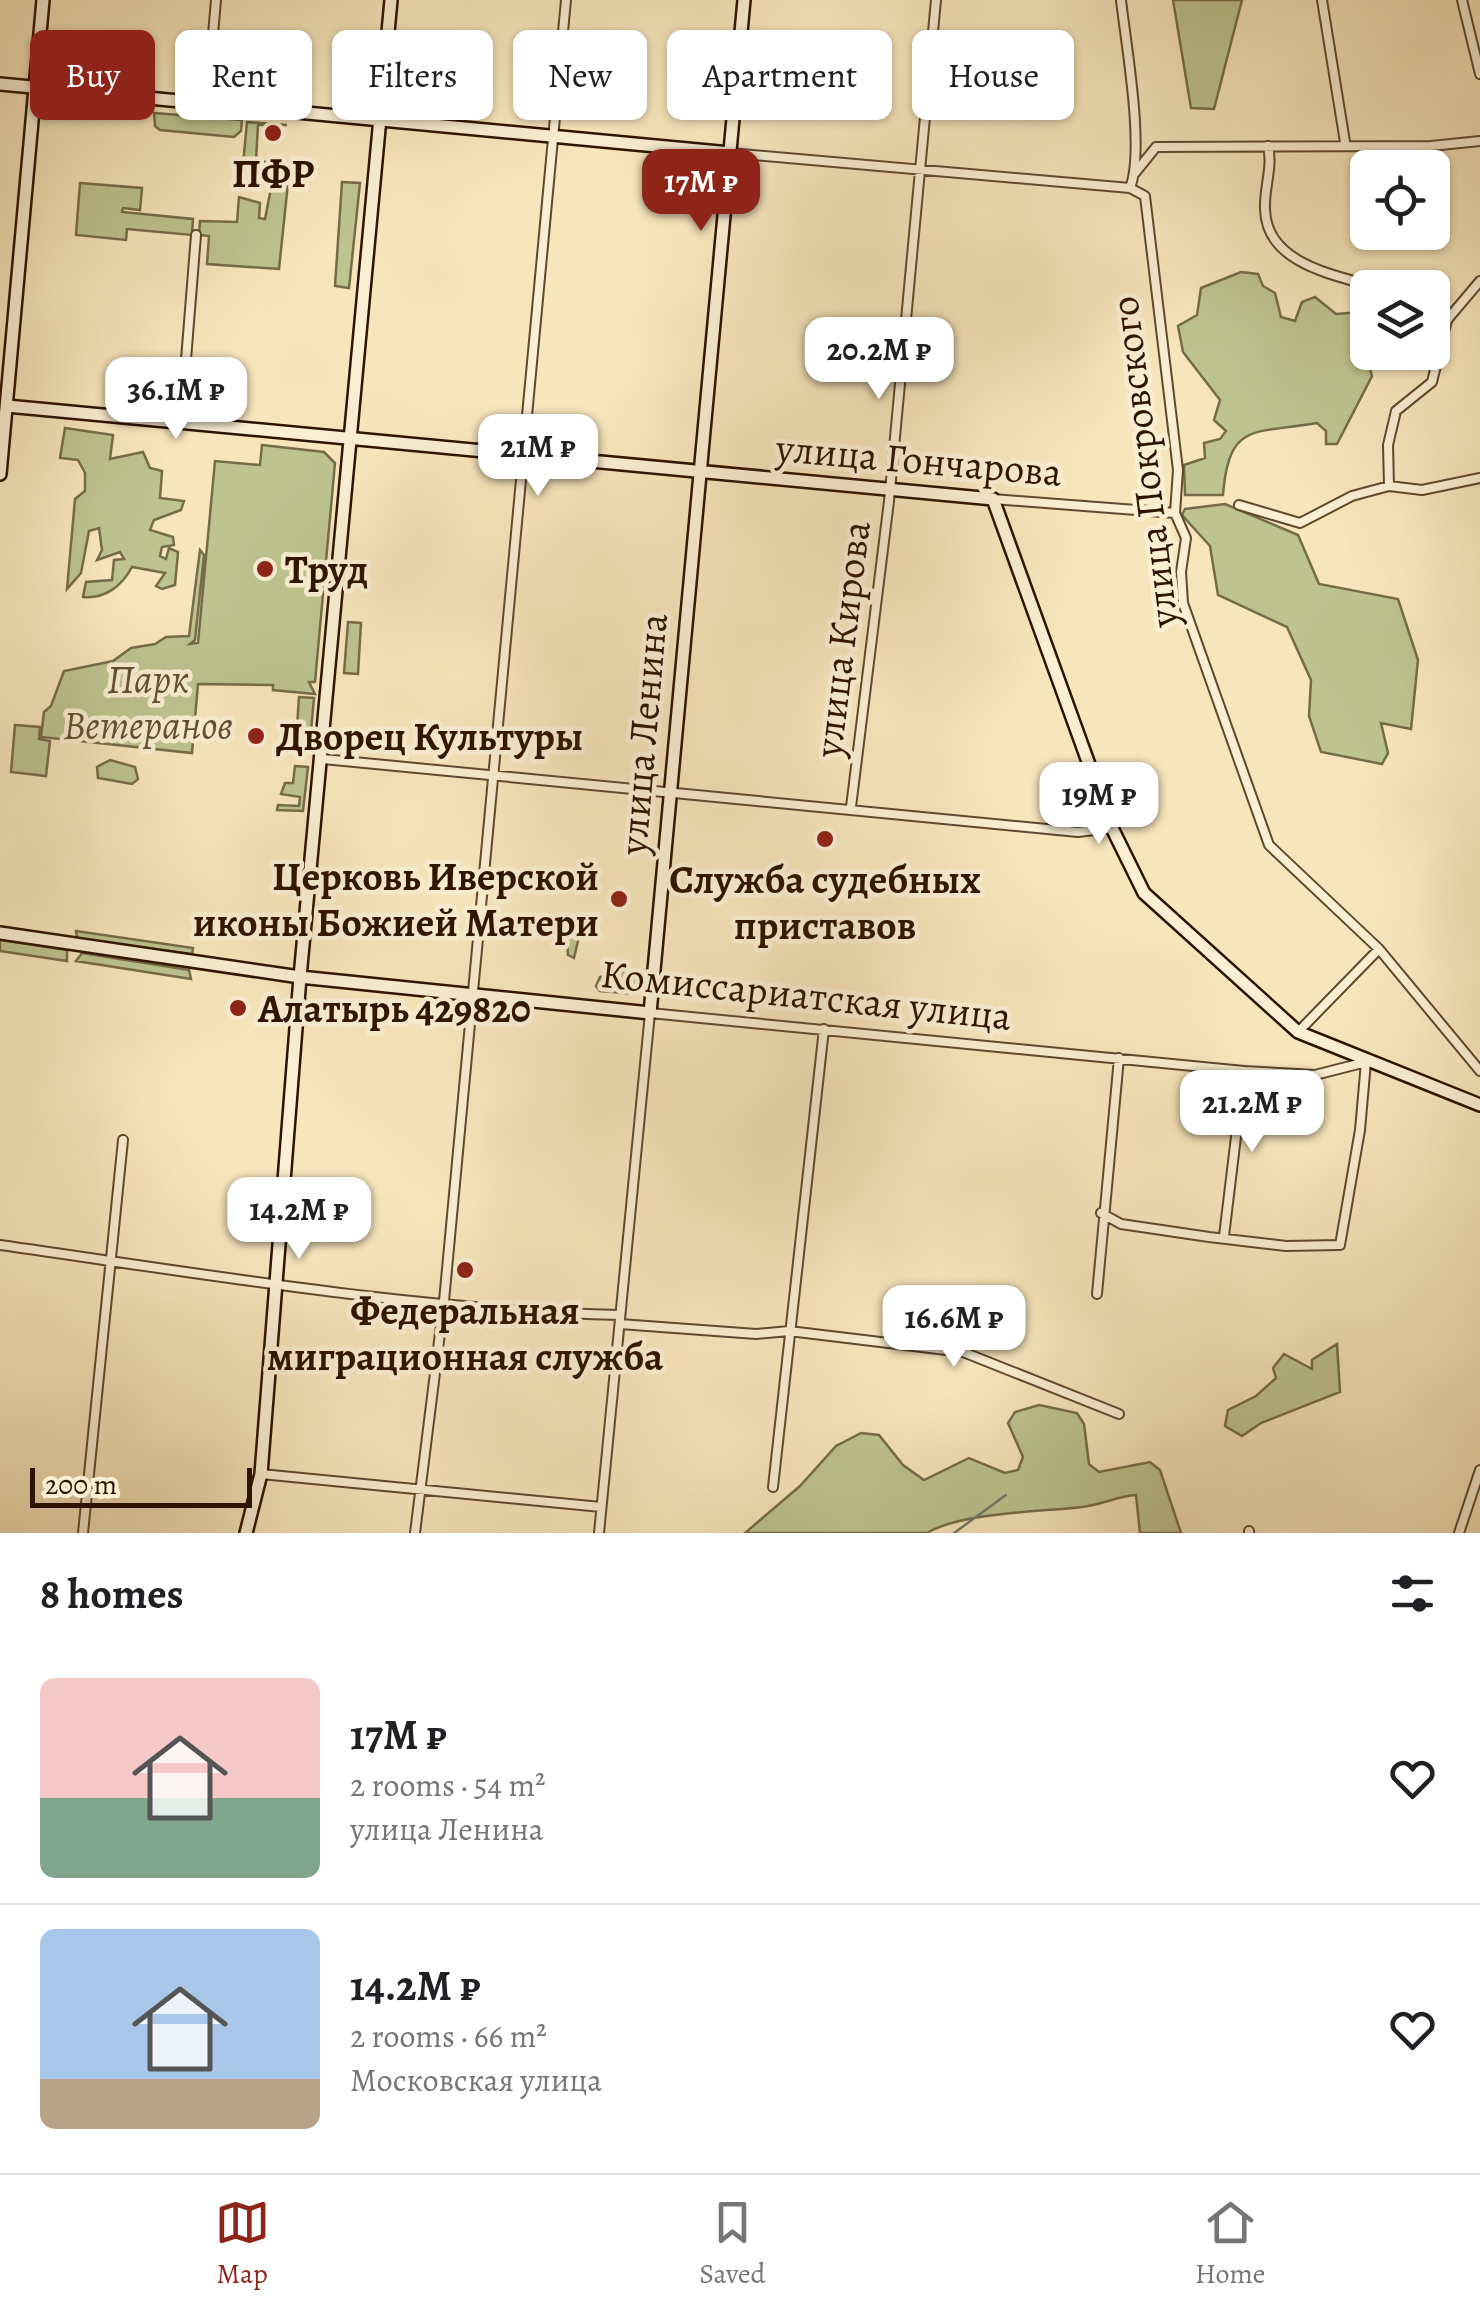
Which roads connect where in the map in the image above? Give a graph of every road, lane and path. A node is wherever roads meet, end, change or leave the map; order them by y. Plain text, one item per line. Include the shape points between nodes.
1 (44, 0) edge
2 (216, 0) edge
3 (391, 0) edge
4 (566, 0) edge
5 (744, 0) edge
6 (936, 0) edge
7 (1120, 0) edge
8 (1322, 0) edge
9 (1462, 0) edge
10 (41, 30) edge
11 (213, 30) edge
12 (1480, 74) edge
13 (0, 84) edge
14 (30, 86) edge
15 (312, 114) edge
16 (32, 120) edge
17 (380, 121) junction
18 (553, 135) junction
19 (1480, 141) edge
20 (1345, 142) junction
21 (1268, 146) junction
22 (730, 154) junction
23 (1136, 173) junction
24 (920, 174) junction
25 (1130, 188) junction
26 (196, 235) dead end
27 (1350, 280) edge
28 (1480, 280) edge
29 (1450, 316) edge
30 (1435, 370) edge
31 (3, 405) edge
32 (181, 422) junction
33 (350, 440) junction
34 (523, 456) junction
35 (699, 472) junction
36 (0, 474) edge
37 (1480, 478) edge
38 (1389, 486) junction
39 (890, 492) junction
40 (993, 499) junction
41 (1239, 505) dead end
42 (1175, 513) junction
43 (323, 759) junction
44 (493, 776) junction
45 (670, 791) junction
46 (851, 807) junction
47 (1112, 828) junction
48 (0, 933) edge
49 (1379, 949) junction
50 (300, 976) junction
51 (472, 994) junction
52 (650, 1012) junction
53 (824, 1030) junction
54 (1298, 1032) junction
55 (1119, 1058) junction
56 (1366, 1062) junction
57 (1244, 1070) junction
58 (1480, 1071) edge
59 (1480, 1105) edge
60 (123, 1140) dead end
61 (1102, 1213) junction
62 (1224, 1236) junction
63 (0, 1245) edge
64 (112, 1261) junction
65 (277, 1284) junction
66 (1097, 1294) dead end
67 (444, 1302) junction
68 (620, 1320) junction
69 (789, 1331) junction
70 (1118, 1414) dead end
71 (1480, 1470) edge
72 (261, 1474) junction
73 (773, 1487) dead end
74 (420, 1489) junction
75 (601, 1508) junction
76 (83, 1533) edge
77 (246, 1533) edge
78 (415, 1533) edge
79 (599, 1533) edge
80 (1459, 1533) edge

1 - 10 street
2 - 11 street
3 - 17 street
4 - 18 street
5 - 22 street, улица Ленина
6 - 24 street, улица Кирова
7 - 23 street
8 - 20 street
9 - 12 street
13 - 14 street
15 - 17 street
16 - 31 street
17 - 18 street
17 - 33 street
18 - 22 street
18 - 34 street
19 - 20 street
20 - 21 street
21 - 23 street via 1156,146
21 - 27 street via 1270,239
22 - 24 street
22 - 35 street, улица Ленина
23 - 25 street
24 - 25 street
24 - 39 street, улица Кирова
25 - 42 street, улица Покровского via 1144,196 1178,470
26 - 32 street
28 - 29 street
30 - 38 street via 1432,382 1392,423
31 - 32 street, улица Гончарова
31 - 36 street
32 - 33 street, улица Гончарова
33 - 34 street, улица Гончарова
33 - 43 street
34 - 35 street, улица Гончарова
34 - 44 street
35 - 39 street, улица Гончарова
35 - 45 street, улица Ленина
37 - 38 street via 1422,490
38 - 41 street via 1300,523
39 - 40 street, улица Гончарова
39 - 46 street, улица Кирова
40 - 42 street, улица Гончарова
40 - 47 street
42 - 49 street, улица Покровского via 1186,538 1183,603 1260,830
43 - 44 street
43 - 50 street
44 - 45 street
44 - 51 street
45 - 46 street
45 - 52 street, улица Ленина
46 - 47 street via 1078,832
47 - 54 street via 1158,910
48 - 50 street, Комиссариатская улица
49 - 54 street
49 - 58 street, улица Покровского
50 - 51 street, Комиссариатская улица
50 - 65 street
51 - 52 street, Комиссариатская улица
51 - 67 street
52 - 53 street, Комиссариатская улица
52 - 68 street, улица Ленина
53 - 55 street, Комиссариатская улица
53 - 69 street
54 - 56 street
55 - 57 street, Комиссариатская улица
55 - 61 street
56 - 57 street, Комиссариатская улица via 1315,1074
56 - 59 street
56 - 62 street via 1340,1245 1286,1246
57 - 62 street
60 - 64 street
61 - 62 street via 1121,1224
61 - 66 street
63 - 64 street
64 - 65 street
64 - 76 street
65 - 67 street
65 - 72 street
67 - 68 street
67 - 74 street
68 - 69 street via 756,1334
68 - 75 street, улица Ленина
69 - 70 street via 964,1352
69 - 73 street
71 - 80 street
72 - 74 street
72 - 77 street
74 - 75 street
74 - 78 street
75 - 79 street, улица Ленина

